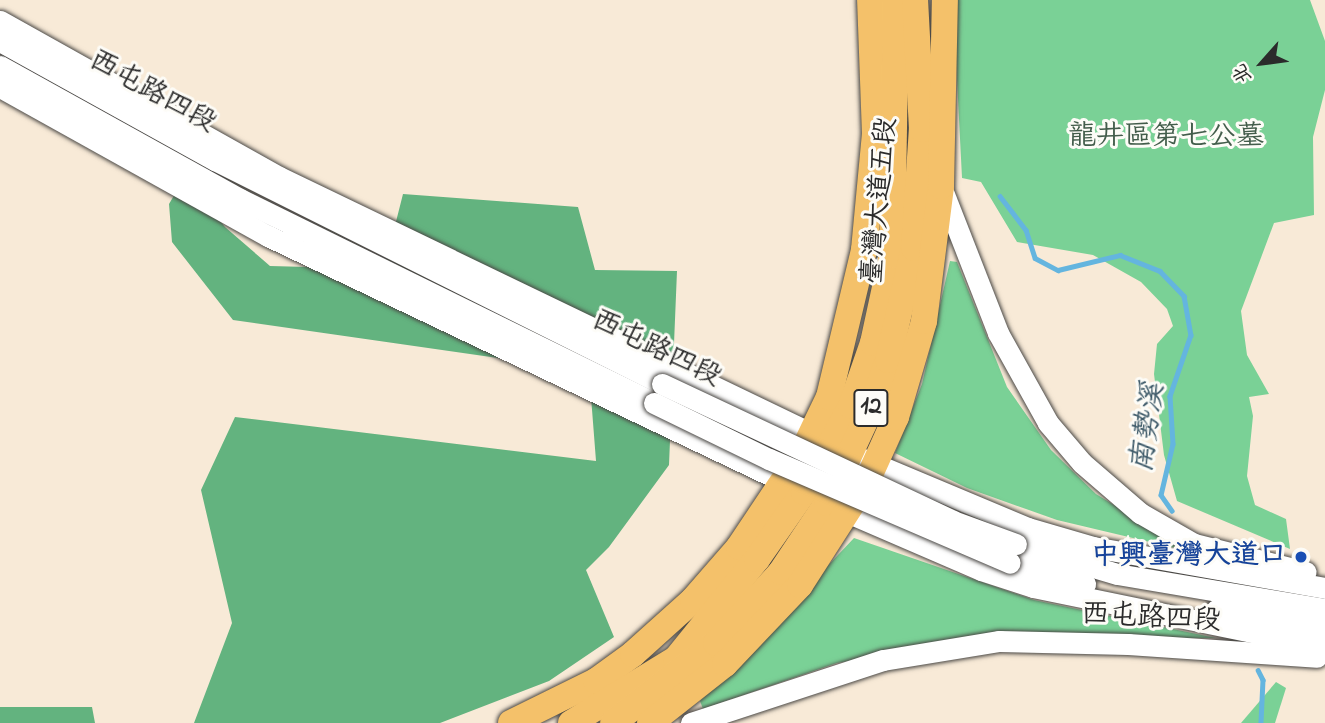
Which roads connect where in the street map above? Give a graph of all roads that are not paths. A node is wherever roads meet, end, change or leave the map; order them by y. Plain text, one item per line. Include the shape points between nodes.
1 (870, 0) edge
2 (896, 0) edge
3 (915, 0) edge
4 (944, 0) edge
5 (0, 21) edge
6 (0, 41) edge
7 (0, 66) edge
8 (0, 87) edge
9 (922, 129) junction
10 (279, 177) junction
11 (941, 186) junction
12 (240, 199) junction
13 (364, 237) junction
14 (350, 274) junction
15 (658, 394) junction
16 (843, 449) junction
17 (815, 497) junction
18 (1013, 554) junction
19 (1325, 578) edge
20 (1325, 588) edge
21 (1325, 609) edge
22 (1213, 623) junction
23 (1325, 631) edge
24 (1325, 647) edge
25 (1325, 657) edge
26 (511, 723) edge
27 (571, 723) edge
28 (613, 723) edge
29 (650, 723) edge
30 (691, 723) edge

1 - 16 main road, 臺灣大道五段 / 12 via 875,134 864,250 829,397
2 - 16 main road, 臺灣大道五段 / 12 via 892,255
3 - 9 main road, 臺灣大道五段 / 12
4 - 11 main road, 臺灣大道五段 / 12
5 - 10 street, 西屯路四段
6 - 13 street, 西屯路四段
7 - 12 street, 西屯路四段
8 - 14 street, 西屯路四段 via 268,236
9 - 11 street
9 - 16 main road, 臺灣大道五段 / 12 via 908,286 888,360
10 - 13 street
10 - 16 street, 西屯路四段
11 - 16 main road, 臺灣大道五段 / 12 via 924,321 896,417
11 - 19 street via 1004,343 1048,424 1082,463 1140,513 1194,544
12 - 14 street
12 - 15 street, 西屯路四段
13 - 15 street, 西屯路四段
14 - 17 street, 西屯路四段
15 - 18 street, 西屯路四段, bridge via 941,516
16 - 17 main road, 臺灣大道五段 / 12
16 - 17 main road, 臺灣大道五段 / 12
16 - 20 street, 西屯路四段 via 1028,528 1093,547
17 - 22 street, 西屯路四段 via 1033,587
17 - 26 main road, 臺灣大道五段 / 12 via 739,547 693,600 633,654 596,681
17 - 27 main road, 臺灣大道五段 / 12 via 757,559 676,659
17 - 28 main road, 臺灣大道五段 / 12 via 781,572 716,643
17 - 29 main road, 臺灣大道五段 / 12 via 800,585 764,628
18 - 21 street, 西屯路四段
18 - 23 street, 西屯路四段 via 1116,592
22 - 23 street
22 - 24 street
25 - 30 street, 西屯路四段 via 1139,644 999,641 883,660

